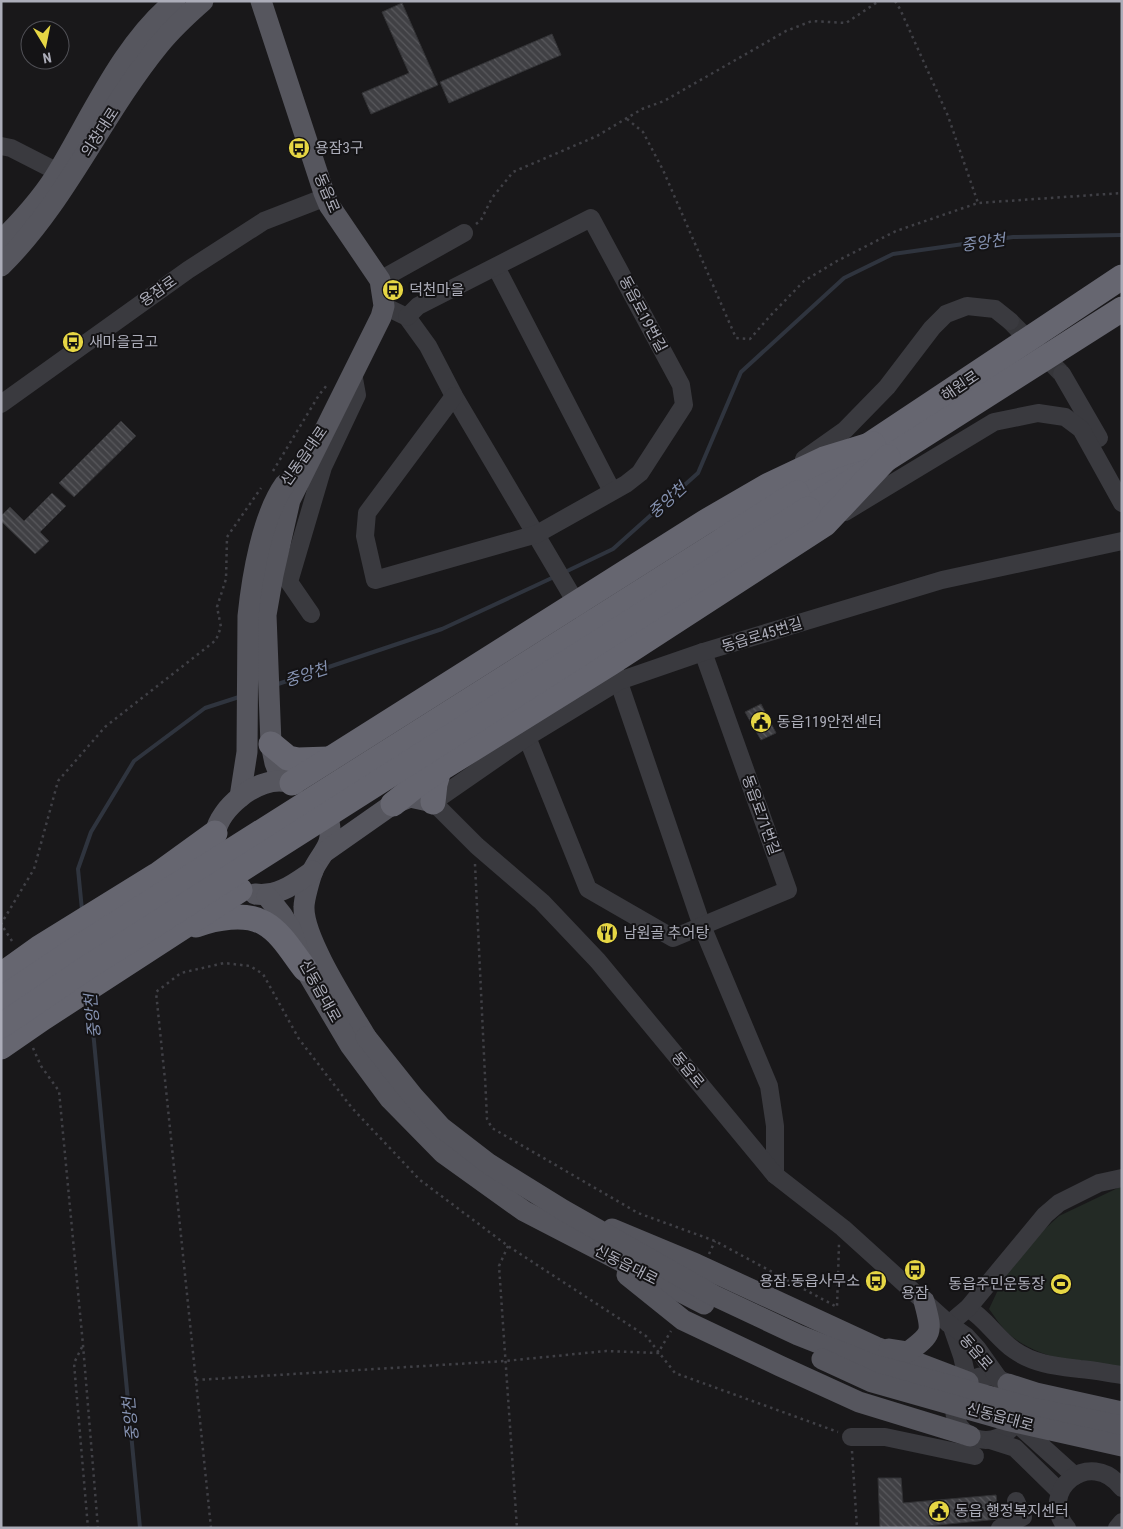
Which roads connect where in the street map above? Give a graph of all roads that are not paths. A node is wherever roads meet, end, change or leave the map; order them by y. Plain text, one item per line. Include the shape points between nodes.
1 (175, 1) edge
2 (202, 1) edge
3 (261, 1) edge
4 (1, 146) edge
5 (58, 172) junction
6 (326, 197) junction
7 (464, 233) road end
8 (1, 241) edge
9 (1, 266) edge
10 (496, 267) junction
11 (1122, 277) edge
12 (380, 280) junction
13 (384, 306) junction
14 (1122, 309) edge
15 (407, 317) junction
16 (1010, 321) tunnel mouth
17 (354, 373) junction
18 (1062, 374) tunnel mouth
19 (454, 396) junction
20 (1, 404) edge
21 (328, 422) joint
22 (881, 451) junction
23 (1122, 480) edge
24 (767, 486) junction
25 (612, 491) junction
26 (1122, 503) edge
27 (810, 509) junction
28 (539, 538) junction
29 (1122, 541) edge
30 (573, 598) junction
31 (311, 614) dead end
32 (257, 616) junction
33 (703, 652) junction
34 (615, 672) junction
35 (527, 738) junction
36 (272, 744) junction
37 (329, 759) junction
38 (287, 782) junction
39 (426, 793) junction
40 (240, 797) junction
41 (393, 804) joint
42 (326, 807) junction
43 (215, 833) junction
44 (326, 851) junction
45 (313, 871) junction
46 (240, 890) junction
47 (267, 896) junction
48 (702, 926) junction
49 (165, 937) junction
50 (305, 969) junction
51 (1, 974) edge
52 (1, 999) edge
53 (1, 1026) edge
54 (1, 1047) edge
55 (775, 1175) junction
56 (1122, 1178) edge
57 (563, 1210) junction
58 (593, 1248) junction
59 (924, 1302) junction
60 (968, 1308) junction
61 (950, 1325) junction
62 (876, 1347) junction
63 (1122, 1375) edge
64 (968, 1382) junction
65 (1003, 1382) junction
66 (1122, 1412) edge
67 (910, 1417) junction
68 (1015, 1422) junction
69 (1122, 1426) edge
70 (970, 1436) junction
71 (851, 1437) road end
72 (990, 1440) junction
73 (905, 1441) junction
74 (1122, 1446) edge
75 (976, 1456) dead end
76 (1075, 1476) junction
77 (1122, 1488) edge
78 (1060, 1492) junction
79 (1016, 1501) dead end
80 (1059, 1523) edge
81 (1122, 1523) edge
82 (1000, 1528) edge
83 (1117, 1528) edge

1 - 5 main road, 의창대로 via 163,11 112,76
2 - 9 main road, 의창대로 via 159,45 35,228
3 - 6 main road, 동읍로
4 - 5 street
5 - 8 main road, 의창대로 via 20,222
6 - 12 main road, 동읍로
6 - 20 street, 용잠로 via 264,220 188,270
7 - 12 street
10 - 15 street, 동읍로19번길 via 418,306
10 - 25 street
10 - 25 street, 동읍로19번길 via 591,218 681,385 684,405 640,473
11 - 22 highway, 해원로
12 - 13 main road, 동읍로
13 - 15 street
13 - 17 main road, 동읍로 via 382,318
14 - 22 highway, 해원로
15 - 19 street via 428,346
16 - 24 street via 995,309 967,306 946,314 887,387 845,430
17 - 21 main road, 동읍로
17 - 31 street via 357,395 324,467 289,582
18 - 23 street
19 - 28 street
19 - 28 street, 동읍로19번길 via 367,513 365,536 375,580
21 - 32 main road, 신동읍대로 via 280,491 262,535 250,595
22 - 24 highway via 824,459
22 - 27 highway, 해원로
22 - 27 highway
24 - 30 highway
25 - 28 street, 동읍로19번길
26 - 27 street via 1082,429 1064,418 1038,413 994,422
27 - 34 highway
27 - 52 highway, bridge via 76,948
27 - 53 highway, bridge via 82,971
28 - 30 street
29 - 33 street, 동읍로45번길 via 942,580
30 - 34 street
30 - 37 highway
32 - 36 main road, 신동읍대로
32 - 40 main road, 신동읍대로 via 247,752
33 - 34 street, 동읍로45번길
33 - 48 street, 동읍로71번길 via 788,890
34 - 35 street, 동읍로45번길
34 - 39 highway via 439,770
34 - 48 street
35 - 39 street, 동읍로45번길
35 - 48 street, 동읍로71번길 via 588,889 673,938
36 - 37 highway via 288,758
36 - 38 main road, 신동읍대로 via 275,763
37 - 38 highway
38 - 40 main road via 266,784
38 - 42 main road via 308,787
39 - 41 highway
39 - 42 main road via 410,783 343,805
39 - 55 street, 동읍로 via 477,846 542,902 598,961
40 - 43 main road via 228,809
41 - 44 main road
42 - 44 main road via 332,835
43 - 46 main road via 214,851 220,873
43 - 51 highway via 157,875
44 - 45 main road
45 - 47 main road
45 - 57 main road, 신동읍대로, bridge via 304,907 309,933 366,1037 441,1127 489,1164
46 - 47 main road
46 - 49 highway
47 - 50 main road, 신동읍대로 via 291,930
48 - 55 street via 769,1086 775,1126
49 - 50 highway via 208,920 238,916 263,922 281,937
49 - 54 highway
50 - 58 main road, 신동읍대로 via 350,1045 390,1099 443,1153 524,1211
55 - 59 street, 동읍로 via 843,1228
56 - 60 street via 1099,1184 1059,1203 1044,1215
57 - 62 main road via 696,1264
57 - 69 main road, 신동읍대로, bridge via 713,1294 798,1335 874,1365 1032,1408
58 - 67 main road via 683,1320 859,1402
58 - 74 main road, 신동읍대로, bridge via 872,1382 1006,1420
59 - 61 street, 동읍로
59 - 62 main road via 931,1326 927,1338 908,1352
60 - 61 street
60 - 63 street via 1030,1360
61 - 64 street, 동읍로
61 - 65 street, 동읍로 via 966,1336
62 - 64 main road
64 - 65 street via 988,1376
64 - 70 street via 960,1389 954,1409 956,1420
65 - 66 main road via 1036,1393
65 - 68 street via 1014,1392 1018,1402
67 - 70 main road
67 - 73 street
68 - 72 street via 1009,1431
68 - 76 street
70 - 72 street
71 - 73 street via 885,1437
72 - 78 street via 1015,1448
73 - 75 street
76 - 77 street via 1096,1471 1107,1474
76 - 78 street
78 - 80 street
79 - 82 street via 1024,1517
81 - 83 street

